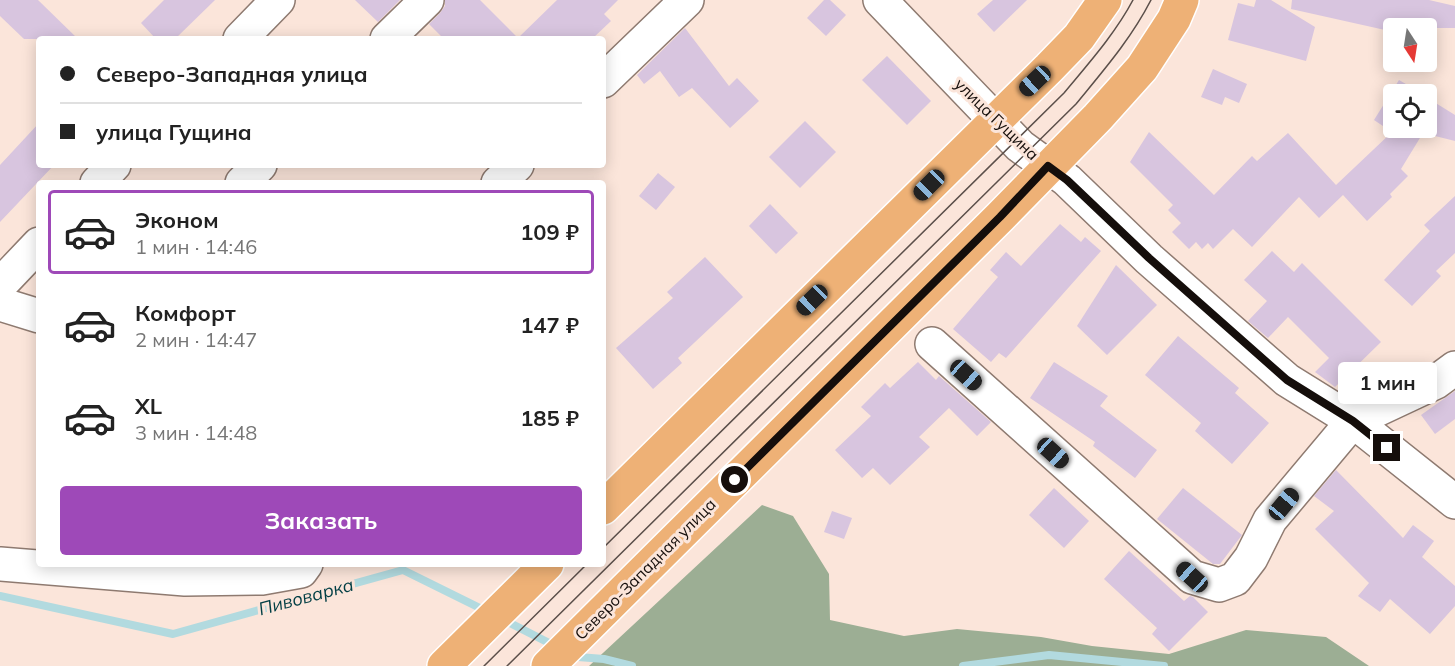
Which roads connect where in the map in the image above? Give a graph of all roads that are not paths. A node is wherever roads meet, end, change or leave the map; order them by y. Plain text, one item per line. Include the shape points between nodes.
1 (278, 0) edge
2 (427, 0) edge
3 (687, 0) edge
4 (880, 0) edge
5 (1105, 0) edge
6 (1182, 0) edge
7 (243, 36) edge
8 (390, 36) edge
9 (606, 78) edge
10 (994, 120) junction
11 (1048, 166) junction
12 (111, 168) edge
13 (257, 168) edge
14 (514, 168) edge
15 (100, 180) edge
16 (245, 180) edge
17 (501, 180) edge
18 (36, 247) edge
19 (0, 285) edge
20 (0, 304) edge
21 (36, 315) edge
22 (932, 344) dead end
23 (1455, 368) edge
24 (1353, 421) junction
25 (1455, 502) edge
26 (606, 505) edge
27 (0, 564) edge
28 (36, 567) edge
29 (37, 567) edge
30 (304, 567) edge
31 (544, 567) edge
32 (453, 658) edge
33 (548, 666) edge

1 - 7 street
2 - 8 street
3 - 9 street
4 - 10 street, улица Гущина
5 - 10 main road via 1079,37
6 - 11 main road, Северо-Западная улица via 1142,68
10 - 11 street, улица Гущина
10 - 26 main road
11 - 24 street, улица Гущина via 1287,380
11 - 33 main road, Северо-Западная улица
12 - 15 street
13 - 16 street
14 - 17 street
18 - 19 street
20 - 21 street
22 - 24 street via 1192,577 1219,585 1235,579 1251,558 1270,520
23 - 24 street via 1436,382
24 - 25 street, улица Гущина
27 - 28 street
29 - 30 street via 185,579 262,578 301,571
31 - 32 main road

